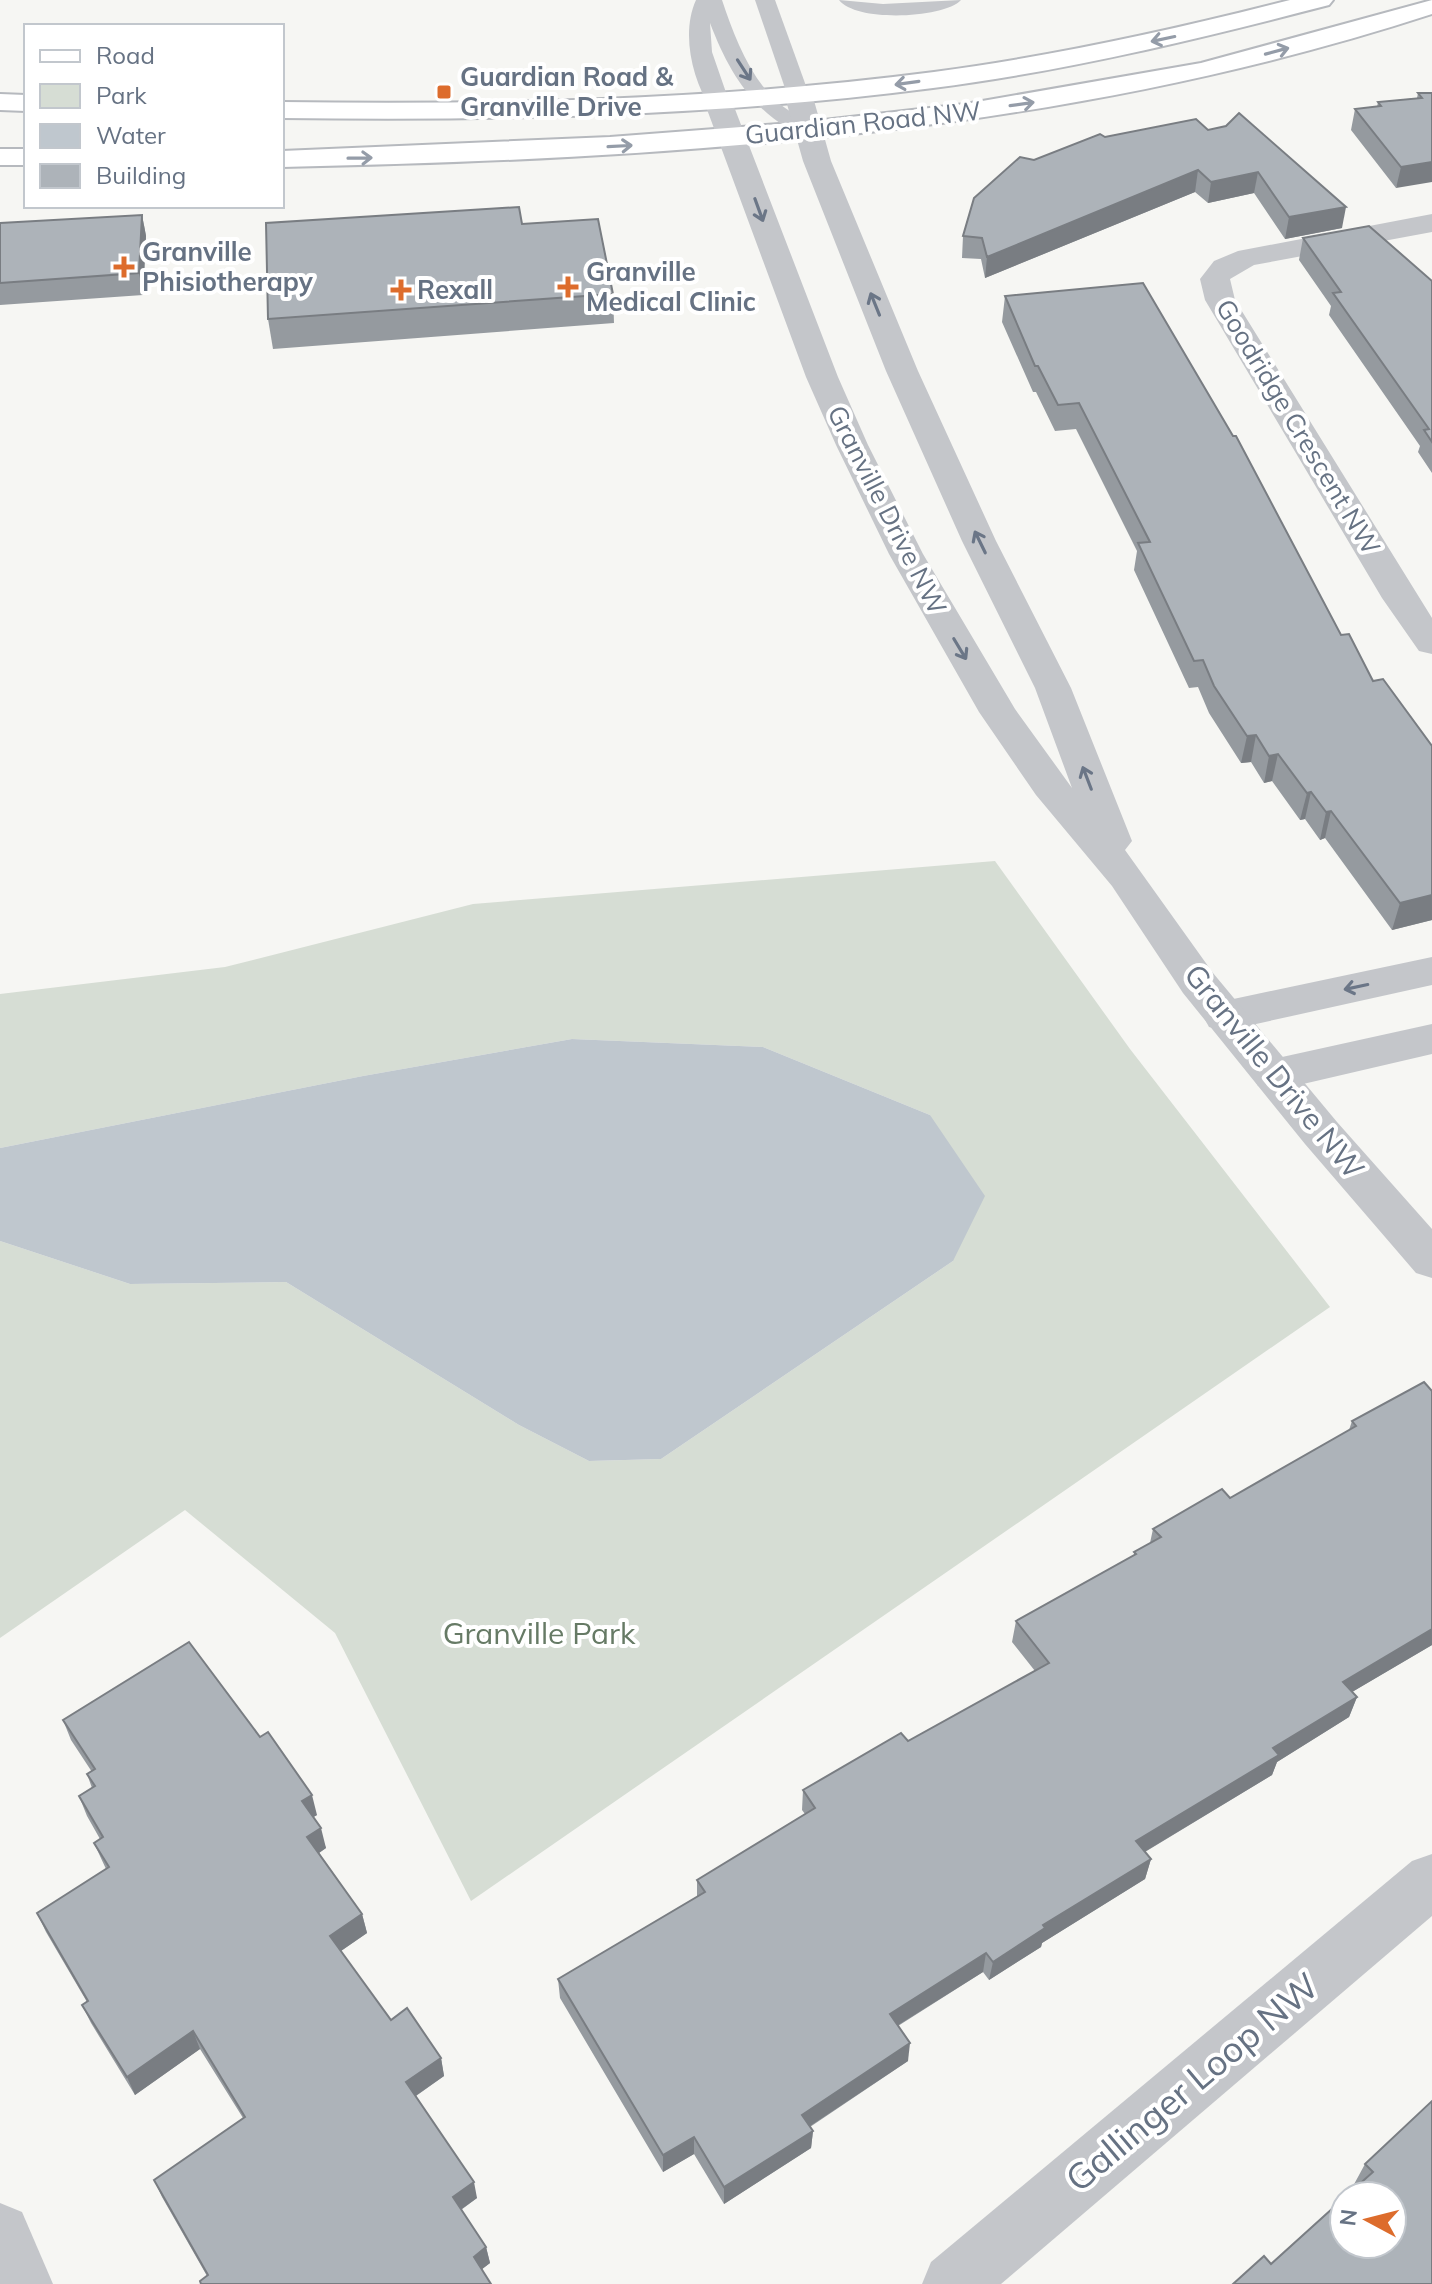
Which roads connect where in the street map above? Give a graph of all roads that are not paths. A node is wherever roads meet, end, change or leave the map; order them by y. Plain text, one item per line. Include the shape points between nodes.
1 (709, 0) edge
2 (765, 0) edge
3 (849, 0) edge
4 (951, 0) edge
5 (1320, 0) edge
6 (1432, 6) edge
7 (799, 97) junction
8 (763, 100) junction
9 (0, 102) edge
10 (24, 103) edge
11 (719, 104) junction
12 (284, 110) edge
13 (0, 124) edge
14 (24, 125) edge
15 (806, 130) junction
16 (730, 138) junction
17 (0, 157) edge
18 (24, 157) edge
19 (284, 159) edge
20 (1432, 223) edge
21 (1432, 643) edge
22 (1126, 877) junction
23 (1432, 971) edge
24 (1224, 1016) junction
25 (1432, 1039) edge
26 (1273, 1075) junction
27 (1432, 1260) edge
28 (1432, 1880) edge
29 (0, 2234) edge
30 (22, 2284) edge
31 (953, 2284) edge

1 -> 8 lane
1 - 11 lane via 700,11 699,41
2 - 7 lane
3 - 4 lane via 855,7 873,10
5 -> 7 main road, Guardian Road NW via 1092,54
15 -> 6 main road, Guardian Road NW via 904,121 1100,90 1256,57
7 - 8 main road, Guardian Road NW
7 - 15 street, Granville Drive NW
8 - 11 main road, Guardian Road NW
8 - 15 lane
9 - 10 main road
11 - 12 main road, Guardian Road NW via 477,113
11 - 16 street, Granville Drive NW
13 - 14 main road
15 - 16 main road, Guardian Road NW
22 -> 15 street, Granville Drive NW via 1053,688 902,371
19 -> 16 main road, Guardian Road NW
16 -> 22 street, Granville Drive NW via 822,377 906,554 998,712 1050,786
17 - 18 main road
20 - 21 street, Goodridge Crescent NW via 1248,257 1230,262 1215,279 1220,300
22 - 24 street, Granville Drive NW
23 -> 24 street
24 - 26 street, Granville Drive NW
25 - 26 street
26 - 27 street, Granville Drive NW
28 - 31 street, Gallinger Loop NW
29 - 30 street

